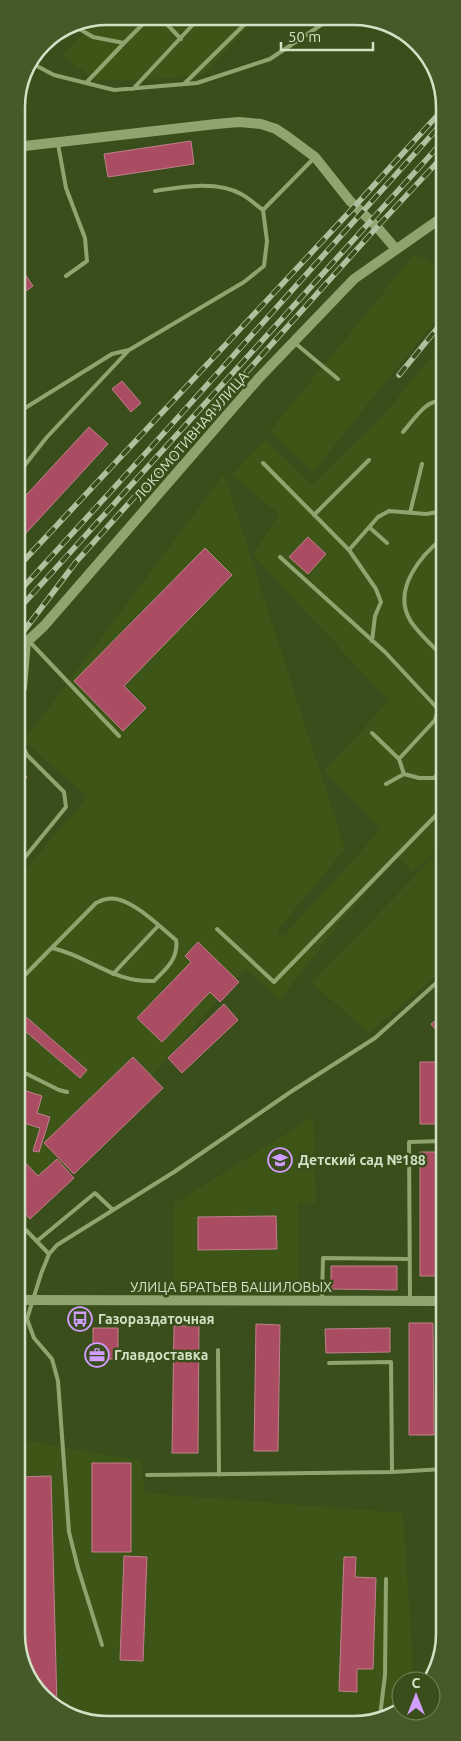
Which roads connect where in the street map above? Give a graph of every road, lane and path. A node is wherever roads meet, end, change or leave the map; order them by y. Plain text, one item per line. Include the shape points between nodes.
1 (142, 25) edge
2 (168, 25) edge
3 (193, 25) edge
4 (243, 25) edge
5 (321, 25) edge
6 (80, 29) edge
7 (181, 39) junction
8 (124, 43) junction
9 (37, 65) edge
10 (86, 84) junction
11 (184, 84) junction
12 (133, 89) junction
13 (58, 142) junction
14 (25, 146) edge
15 (315, 158) junction
16 (155, 192) dead end
17 (263, 210) junction
18 (436, 221) edge
19 (396, 248) junction
20 (66, 276) dead end
21 (293, 341) junction
22 (129, 350) junction
23 (338, 379) dead end
24 (436, 401) edge
25 (25, 407) edge
26 (403, 432) dead end
27 (369, 460) dead end
28 (263, 463) dead end
29 (422, 464) dead end
30 (25, 465) edge
31 (436, 512) edge
32 (410, 513) junction
33 (314, 515) junction
34 (369, 527) junction
35 (387, 543) dead end
36 (436, 543) edge
37 (349, 550) junction
38 (280, 557) dead end
39 (29, 641) junction
40 (372, 641) junction
41 (25, 644) edge
42 (436, 649) edge
43 (25, 688) edge
44 (436, 706) edge
45 (436, 716) edge
46 (372, 733) dead end
47 (118, 736) dead end
48 (25, 751) edge
49 (399, 760) junction
50 (404, 774) junction
51 (436, 776) edge
52 (386, 784) dead end
53 (436, 815) edge
54 (25, 857) edge
55 (158, 926) junction
56 (217, 929) dead end
57 (52, 948) junction
58 (113, 974) junction
59 (25, 975) edge
60 (436, 983) edge
61 (25, 1073) edge
62 (67, 1092) dead end
63 (436, 1141) edge
64 (113, 1210) junction
65 (25, 1230) edge
66 (36, 1241) junction
67 (49, 1254) junction
68 (410, 1259) junction
69 (25, 1299) edge
70 (32, 1299) junction
71 (322, 1301) junction
72 (410, 1301) junction
73 (436, 1301) edge
74 (218, 1350) dead end
75 (329, 1364) dead end
76 (436, 1469) edge
77 (392, 1472) junction
78 (146, 1475) dead end
79 (219, 1475) junction
80 (386, 1579) dead end
81 (102, 1645) dead end
82 (381, 1712) edge

1 - 8 lane
2 - 7 lane
3 - 7 lane
4 - 11 lane
5 - 11 lane via 270,59 197,84
6 - 8 lane via 93,37
7 - 12 lane
8 - 10 lane
9 - 10 lane via 54,75
10 - 12 lane via 114,90
11 - 12 lane
13 - 14 street
13 - 15 street via 239,122 276,129
13 - 20 lane via 66,188 85,238 87,261
15 - 17 lane
15 - 19 street via 350,202
16 - 17 lane via 187,186 217,187 239,193
17 - 22 lane via 268,240 264,266 244,282
18 - 19 street, ЛОКОМОТИВНАЯ УЛИЦА
19 - 21 street, ЛОКОМОТИВНАЯ УЛИЦА via 354,278
21 - 23 lane
21 - 39 street, ЛОКОМОТИВНАЯ УЛИЦА
22 - 25 lane via 112,354
22 - 30 lane via 46,437
24 - 26 lane via 429,403
27 - 33 lane
28 - 33 lane
29 - 32 lane
31 - 32 lane
32 - 34 lane via 389,511
33 - 37 lane
34 - 35 lane
34 - 37 lane
36 - 42 lane via 424,554 407,583 403,603 410,620
37 - 40 lane via 376,589 380,602
38 - 40 lane
39 - 41 street, ЛОКОМОТИВНАЯ УЛИЦА
39 - 43 lane
39 - 47 lane
40 - 44 lane
45 - 49 lane
46 - 49 lane
48 - 54 lane via 64,792 66,807
49 - 50 lane
50 - 51 lane via 419,778
50 - 52 lane
53 - 56 lane via 274,982
55 - 57 lane via 128,902 106,898 96,903
55 - 58 lane
55 - 58 lane via 176,940 178,948 173,962 154,981 140,982
57 - 58 lane
57 - 59 lane
60 - 64 lane via 376,1038
61 - 62 lane
63 - 68 lane via 409,1142
64 - 66 lane via 95,1193
64 - 67 lane via 57,1245
65 - 66 lane
66 - 67 lane
67 - 70 lane
68 - 71 lane via 323,1258
68 - 72 lane
69 - 70 street, УЛИЦА БРАТЬЕВ БАШИЛОВЫХ
70 - 71 street, УЛИЦА БРАТЬЕВ БАШИЛОВЫХ
70 - 81 lane via 27,1319 34,1338 52,1359 58,1381 69,1532
71 - 72 street, УЛИЦА БРАТЬЕВ БАШИЛОВЫХ
72 - 73 street, УЛИЦА БРАТЬЕВ БАШИЛОВЫХ
74 - 79 lane
75 - 77 lane via 391,1362
76 - 77 lane
77 - 79 lane
78 - 79 lane
80 - 82 lane via 385,1675

